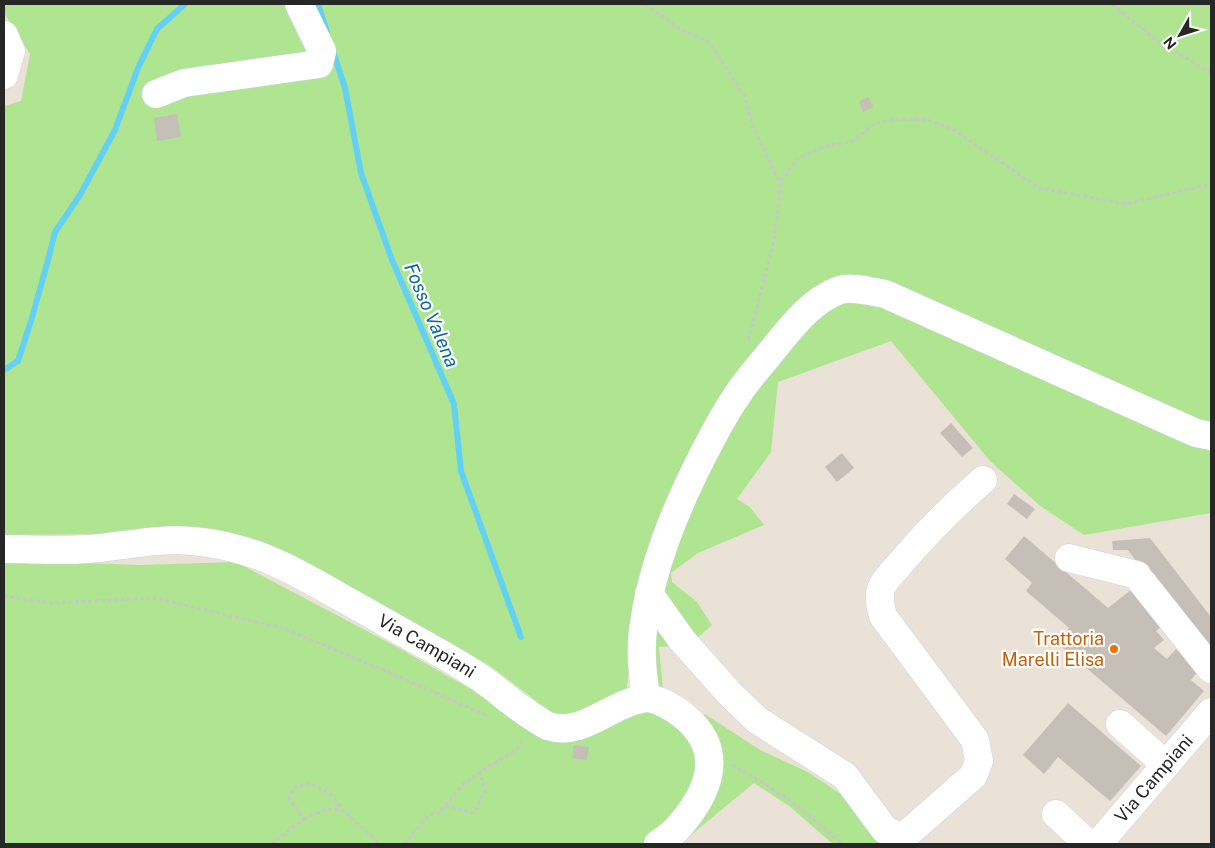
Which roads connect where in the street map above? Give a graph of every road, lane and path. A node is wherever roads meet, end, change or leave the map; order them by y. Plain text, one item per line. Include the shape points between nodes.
1 (299, 4) edge
2 (645, 4) edge
3 (1112, 4) edge
4 (4, 35) edge
5 (1211, 73) edge
6 (4, 75) edge
7 (156, 94) dead end
8 (780, 183) junction
9 (1211, 184) edge
10 (747, 345) dead end
11 (1211, 436) edge
12 (983, 480) dead end
13 (4, 549) edge
14 (1069, 558) dead end
15 (649, 594) junction
16 (4, 596) edge
17 (1211, 669) edge
18 (646, 698) junction
19 (1211, 712) edge
20 (491, 717) dead end
21 (1120, 724) dead end
22 (531, 731) junction
23 (517, 736) dead end
24 (709, 751) junction
25 (1166, 765) junction
26 (480, 772) junction
27 (444, 806) junction
28 (342, 810) junction
29 (1056, 814) dead end
30 (304, 819) junction
31 (896, 840) edge
32 (271, 844) edge
33 (380, 844) edge
34 (404, 844) edge
35 (658, 844) edge
36 (843, 844) edge
37 (1088, 844) edge
38 (1098, 844) edge

1 - 7 street via 322,52 319,64 184,83
2 - 8 path via 681,30 708,41 744,97 753,127
3 - 5 path via 1155,39
4 - 6 street via 11,52
8 - 9 path via 797,159 823,147 854,141 875,123 895,119 924,120 954,130 1039,188 1126,204
8 - 10 path via 773,246
11 - 15 street via 885,294 842,289 821,300 799,318 735,398 712,437 676,512
12 - 31 street via 915,546 880,590 883,616 975,740 979,761 973,776
13 - 22 street, Via Campiani via 88,549 164,540 209,543 263,556 473,673 518,707
14 - 17 street via 1139,578 1172,641
15 - 18 street via 643,632
15 - 31 street via 682,640 729,693 757,720 846,776 885,830
16 - 20 path via 51,603 155,598 282,628
18 - 22 street, Via Campiani via 627,702 584,724 569,728 547,726
18 - 24 street via 662,702 697,727
19 - 25 street, Via Campiani
21 - 25 street
22 - 23 path
22 - 26 path via 516,750
24 - 35 street via 707,781 697,803 675,831
24 - 36 path via 796,805
25 - 38 street, Via Campiani
26 - 27 path
26 - 27 path via 485,791 474,813
27 - 34 path via 439,813 429,815
28 - 30 path via 326,809
28 - 30 path via 328,793 309,783 294,788 289,798
28 - 33 path
29 - 37 street
30 - 32 path

